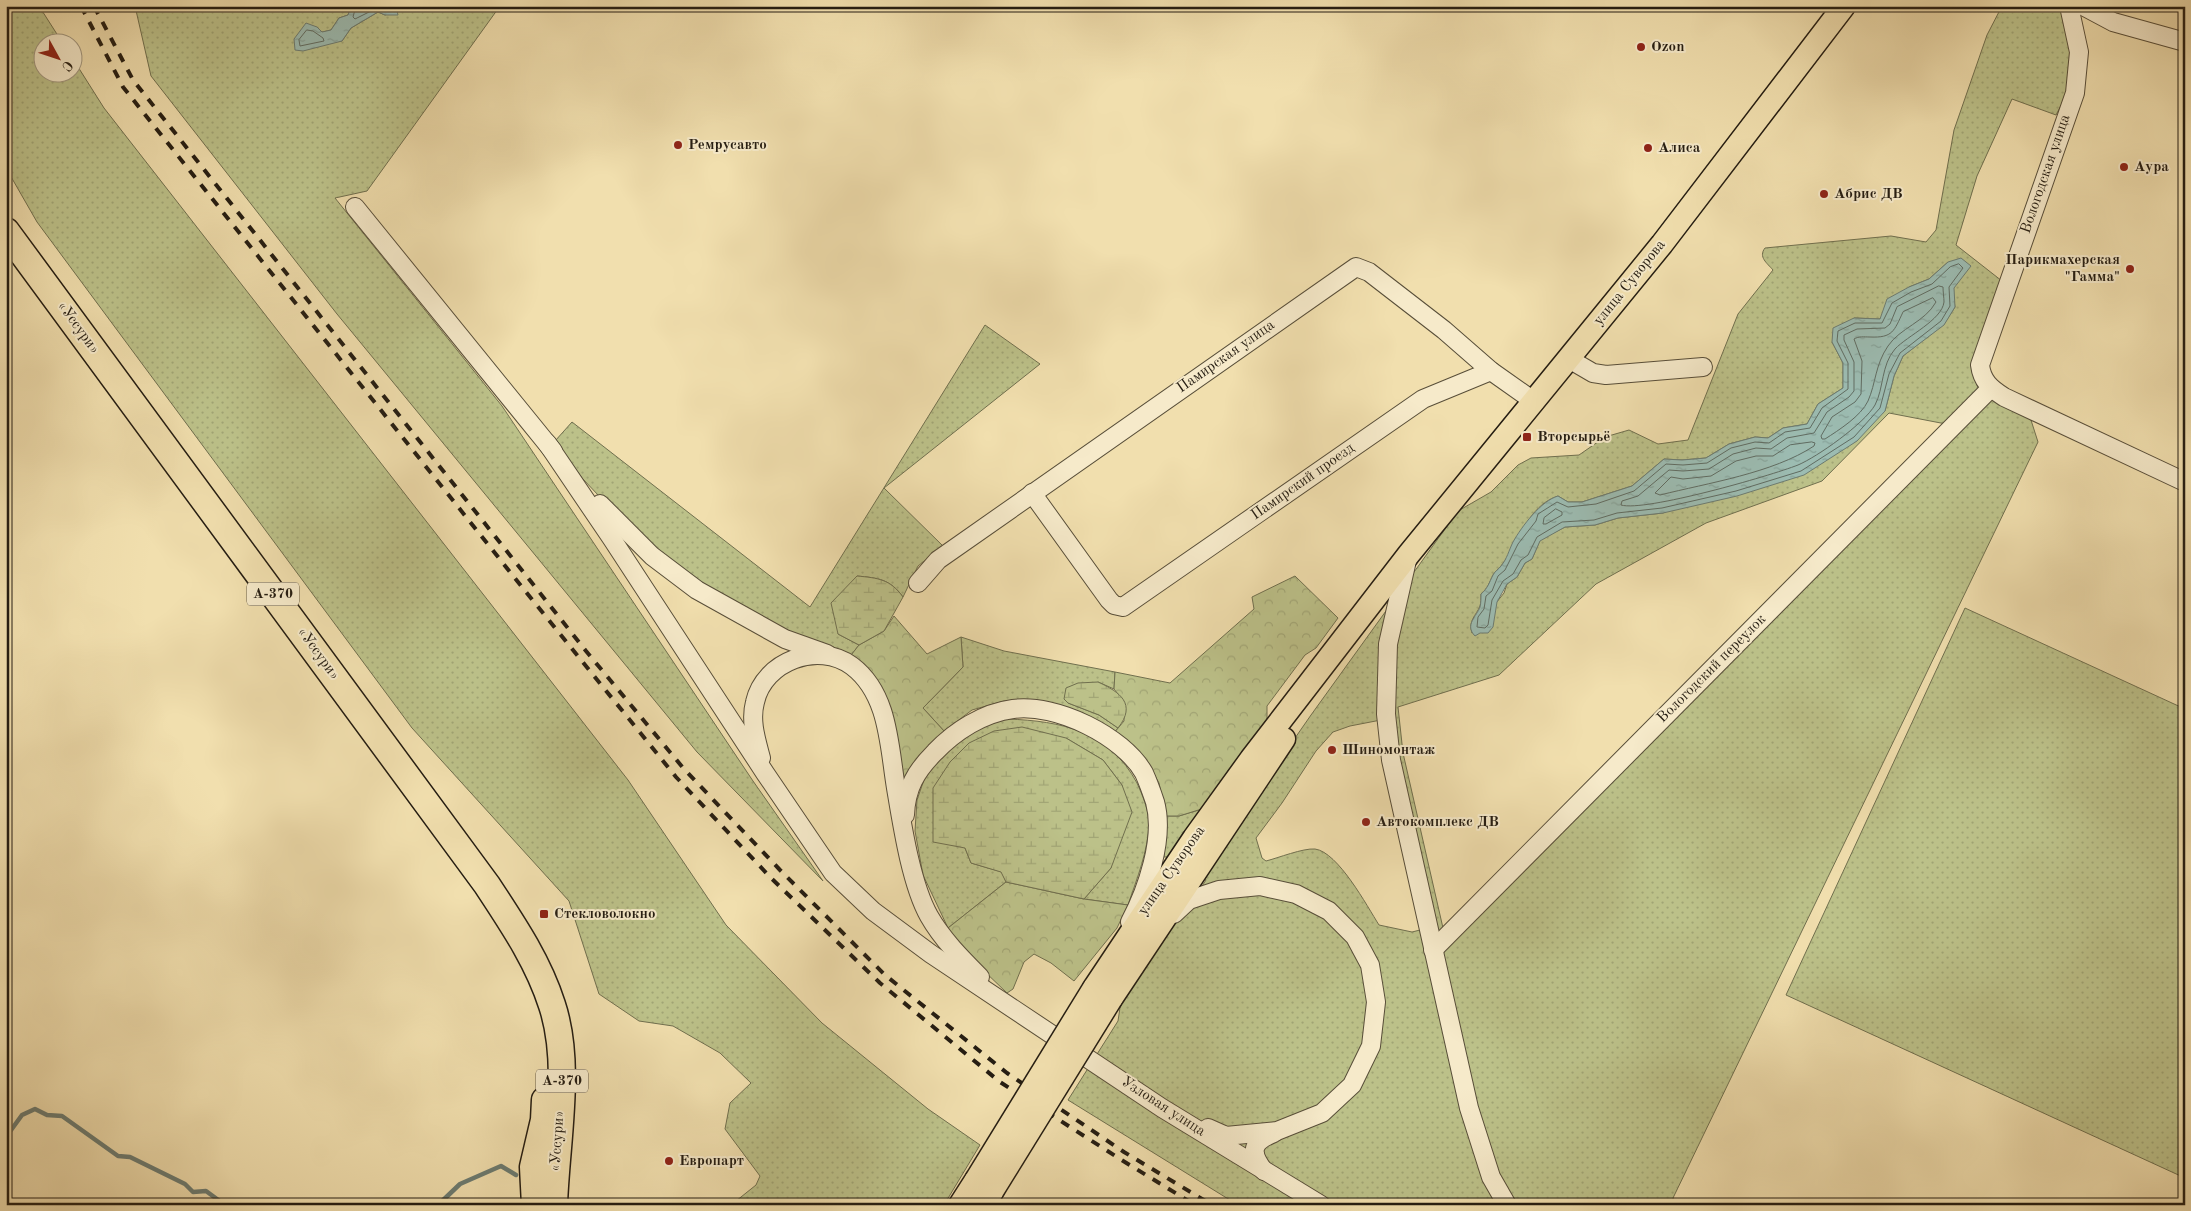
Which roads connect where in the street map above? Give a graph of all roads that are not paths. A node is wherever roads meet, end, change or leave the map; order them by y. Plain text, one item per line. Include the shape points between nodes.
1 (1844, 6) edge
2 (2069, 6) edge
3 (2083, 6) edge
4 (2185, 42) edge
5 (355, 207) dead end
6 (6, 231) edge
7 (1569, 359) junction
8 (1703, 367) dead end
9 (1491, 372) junction
10 (1991, 388) junction
11 (1535, 402) junction
12 (547, 443) junction
13 (2185, 482) edge
14 (1032, 493) junction
15 (1409, 554) junction
16 (918, 583) dead end
17 (827, 654) junction
18 (765, 773) junction
19 (905, 836) junction
20 (1154, 933) junction
21 (1433, 950) junction
22 (534, 961) junction
23 (1102, 993) junction
24 (1008, 1003) junction
25 (1162, 1108) junction
26 (1277, 1131) junction
27 (1264, 1171) junction
28 (984, 1192) edge
29 (535, 1205) edge
30 (554, 1205) edge
31 (960, 1205) edge
32 (1321, 1205) edge
33 (1507, 1205) edge

1 - 7 main road, улица Суворова via 1662,244
2 - 10 street, Вологодская улица via 2079,52 2075,93 1980,365 1981,374
3 - 4 street via 2113,22
5 - 12 street
6 - 22 highway, «Уссури» / А-370 via 487,885
7 - 8 street via 1593,373 1606,375
7 - 11 main road, улица Суворова
9 - 11 street, Памирская улица
9 - 14 street, Памирская улица via 1444,330 1356,266
9 - 14 street, Памирский проезд via 1423,399 1124,607 1109,600
10 - 13 street
10 - 21 street, Вологодский переулок
11 - 15 main road, улица Суворова
12 - 17 street via 612,518 652,556 697,590 785,639
12 - 18 street
14 - 16 street, Памирская улица via 938,560
15 - 20 main road, улица Суворова
15 - 21 street via 1388,644 1386,714 1391,760
15 - 23 main road, улица Суворова via 1189,845
17 - 18 street via 801,656 780,666 763,683 755,701 753,726
17 - 19 street via 857,671 868,682 880,703
18 - 24 street via 833,873 873,911 931,954
19 - 23 street via 906,800 919,768 948,738 982,718 1013,709 1040,709 1097,729 1144,773 1155,803 1158,826 1154,863
19 - 24 street via 915,878 929,915 966,963
20 - 23 main road, улица Суворова
20 - 26 street via 1189,900 1219,890 1260,886 1296,894 1329,911 1355,937 1370,964 1376,1002 1371,1046 1352,1085 1322,1113
21 - 33 street via 1469,1108 1491,1177
22 - 29 highway, «Уссури» / А-370 via 545,1012 547,1055 544,1120 533,1166
22 - 30 highway, «Уссури» / А-370 via 553,1006 562,1072
23 - 28 main road, улица Суворова, bridge
24 - 25 street, Узловая улица
25 - 26 street via 1226,1136
25 - 27 street, Узловая улица
26 - 27 street via 1255,1145 1255,1155
27 - 32 street, Узловая улица
28 - 31 main road, улица Суворова

